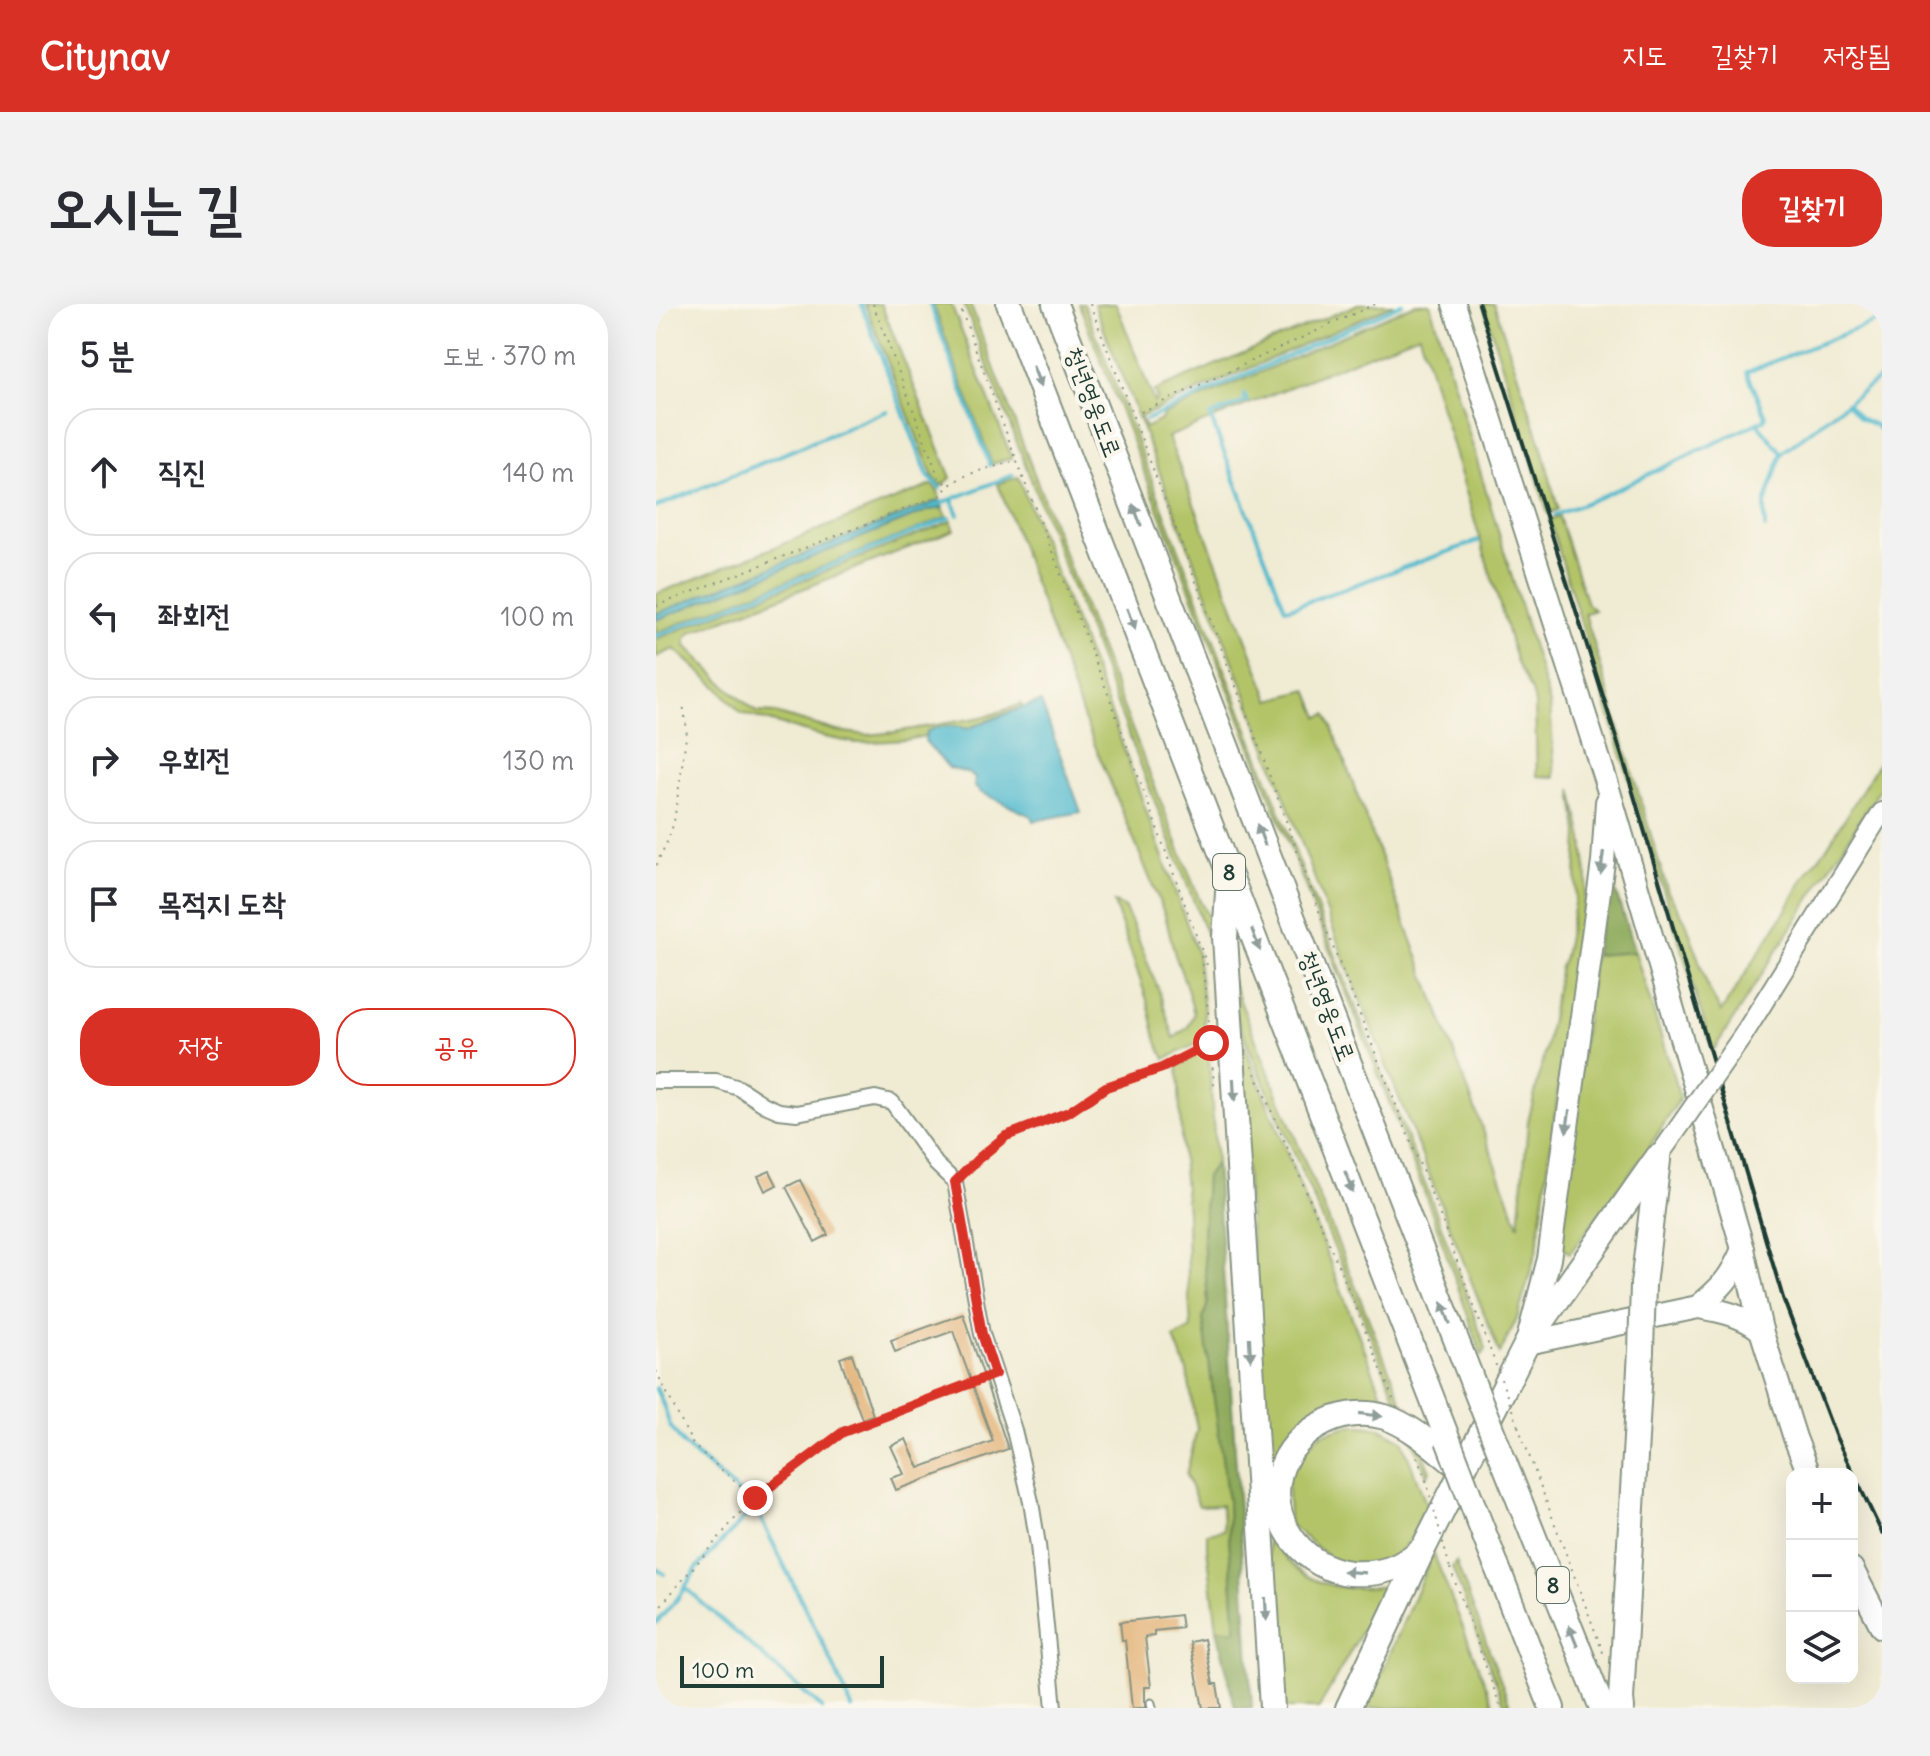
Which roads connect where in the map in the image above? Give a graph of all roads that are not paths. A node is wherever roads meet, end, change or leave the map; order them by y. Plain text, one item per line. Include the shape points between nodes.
1 (1009, 304) edge
2 (1055, 304) edge
3 (1454, 304) edge
4 (1607, 785) junction
5 (1882, 812) edge
6 (1229, 872) junction
7 (656, 1081) edge
8 (1658, 1157) junction
9 (1743, 1249) junction
10 (1698, 1307) junction
11 (1761, 1330) junction
12 (1527, 1343) junction
13 (1449, 1453) junction
14 (1807, 1468) edge
15 (1424, 1547) junction
16 (1858, 1581) edge
17 (1882, 1627) edge
18 (1054, 1708) edge
19 (1272, 1708) edge
20 (1348, 1708) edge
21 (1552, 1708) edge
22 (1602, 1708) edge
23 (1622, 1708) edge

1 -> 6 highway, 청년영웅도로 / 8
22 -> 2 highway, 청년영웅도로 / 8, bridge
3 - 4 main road
4 - 9 main road
4 -> 12 main road via 1603,862 1549,1259
5 - 8 main road, bridge via 1742,1037
6 -> 13 highway, 청년영웅도로 / 8
6 -> 19 highway via 1225,937
7 - 18 street via 716,1081 779,1111 797,1113 875,1098 892,1102 955,1182 982,1334 1017,1441 1033,1516
8 - 12 highway
8 - 23 highway, bridge via 1643,1285
9 - 10 main road via 1720,1290
9 - 11 main road
10 - 11 main road via 1725,1311
10 - 12 main road
11 - 14 main road
12 - 15 highway
15 -> 13 highway via 1407,1563 1387,1571 1363,1574 1329,1568 1298,1547 1289,1533 1277,1499 1278,1480 1301,1440 1337,1417 1359,1413 1384,1417
13 - 21 highway, 청년영웅도로 / 8, bridge
15 - 20 highway
16 - 17 main road

